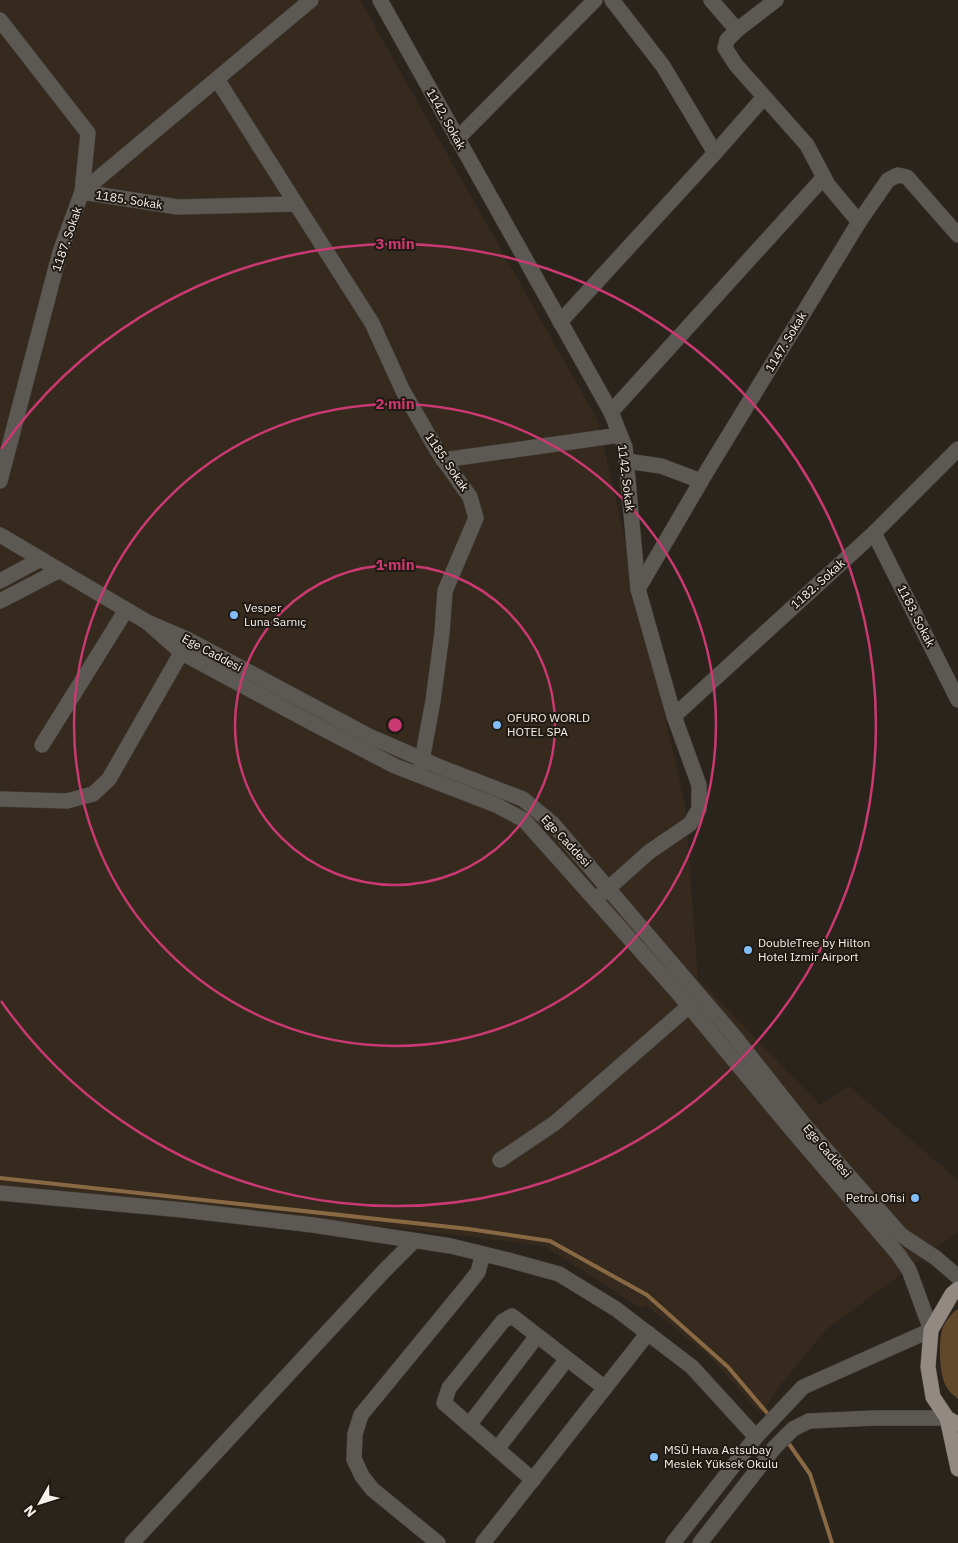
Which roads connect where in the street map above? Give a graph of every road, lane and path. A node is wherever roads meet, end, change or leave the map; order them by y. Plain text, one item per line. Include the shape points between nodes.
1 (311, 0) edge
2 (380, 0) edge
3 (595, 0) edge
4 (612, 0) edge
5 (712, 0) edge
6 (776, 0) edge
7 (0, 20) edge
8 (737, 30) junction
9 (218, 79) junction
10 (764, 97) junction
11 (457, 139) junction
12 (715, 153) junction
13 (824, 177) junction
14 (82, 192) junction
15 (296, 204) junction
16 (859, 222) junction
17 (958, 235) edge
18 (560, 322) junction
19 (611, 412) junction
20 (620, 435) junction
21 (958, 450) edge
22 (443, 460) junction
23 (626, 461) junction
24 (0, 481) edge
25 (701, 481) junction
26 (874, 533) junction
27 (0, 535) edge
28 (39, 560) junction
29 (58, 571) junction
30 (0, 581) edge
31 (638, 589) junction
32 (0, 601) edge
33 (126, 610) junction
34 (185, 646) junction
35 (958, 700) edge
36 (674, 716) junction
37 (42, 745) dead end
38 (422, 759) junction
39 (419, 775) junction
40 (0, 799) edge
41 (608, 888) junction
42 (596, 900) junction
43 (689, 1006) junction
44 (500, 1160) dead end
45 (0, 1193) edge
46 (414, 1242) junction
47 (484, 1254) junction
48 (958, 1277) edge
49 (958, 1289) edge
50 (931, 1330) junction
51 (648, 1333) junction
52 (537, 1336) junction
53 (567, 1359) junction
54 (605, 1388) junction
55 (953, 1421) edge
56 (469, 1425) junction
57 (756, 1437) junction
58 (497, 1450) junction
59 (958, 1469) edge
60 (532, 1480) junction
61 (132, 1543) edge
62 (438, 1543) edge
63 (483, 1543) edge
64 (673, 1543) edge
65 (700, 1543) edge

1 - 9 street
2 - 11 street, 1142. Sokak
3 - 11 street
4 - 12 street via 663,66
5 - 8 street
6 - 8 street
7 - 14 street, 1187. Sokak via 88,133
8 - 10 street via 727,40 725,48
9 - 14 street
9 - 15 street, 1185. Sokak
10 - 12 street
10 - 13 street via 807,145
11 - 18 street, 1142. Sokak
12 - 18 street
13 - 16 street
13 - 19 street
14 - 15 street, 1185. Sokak via 178,207
14 - 24 street, 1187. Sokak via 60,252
15 - 22 street, 1185. Sokak via 372,324 403,391
16 - 17 street, 1147. Sokak via 888,180 898,175 907,177
16 - 25 street, 1147. Sokak
18 - 19 street, 1142. Sokak
19 - 20 street, 1142. Sokak
20 - 22 street
20 - 23 street, 1142. Sokak
21 - 26 street, 1182. Sokak
22 - 38 street, 1185. Sokak via 470,497 476,518 445,592 442,633
23 - 25 street via 661,466
23 - 31 street, 1142. Sokak
25 - 31 street, 1147. Sokak
26 - 35 street, 1183. Sokak
26 - 36 street, 1182. Sokak
27 - 28 street, Ege Caddesi
28 - 29 street, Ege Caddesi
28 - 30 street
29 - 32 street
29 - 33 street, Ege Caddesi
31 - 36 street, 1142. Sokak
33 - 34 street, Ege Caddesi
33 - 37 street
34 - 38 street, Ege Caddesi
34 - 39 street via 314,724
34 - 40 street via 109,779 92,794 67,801
36 - 41 street, 1142. Sokak via 699,785 699,809 690,824 649,852
38 - 39 street, 1185. Sokak
38 - 41 street, Ege Caddesi via 523,799 553,824
39 - 42 street via 496,805 524,820
41 - 42 street, 1142. Sokak
41 - 48 street, Ege Caddesi via 734,1036 806,1127 901,1235
42 - 43 street
43 - 44 street via 555,1123
43 - 50 street via 898,1254 909,1270
45 - 46 street via 313,1225
46 - 47 street
46 - 61 street
47 - 51 street via 559,1274
47 - 62 street via 478,1272 468,1286 361,1415 355,1434 354,1459 362,1476 372,1489
49 - 50 main road
50 - 55 main road via 928,1367 933,1396
50 - 57 street via 803,1387
51 - 54 street
51 - 57 street via 692,1367
52 - 53 street
52 - 56 street
52 - 56 street via 512,1316 503,1321 449,1388 444,1403
53 - 54 street
53 - 58 street
54 - 60 street
55 - 59 main road
55 - 65 street via 874,1418 809,1421 793,1429 775,1447
56 - 58 street
57 - 64 street
58 - 60 street
60 - 63 street

